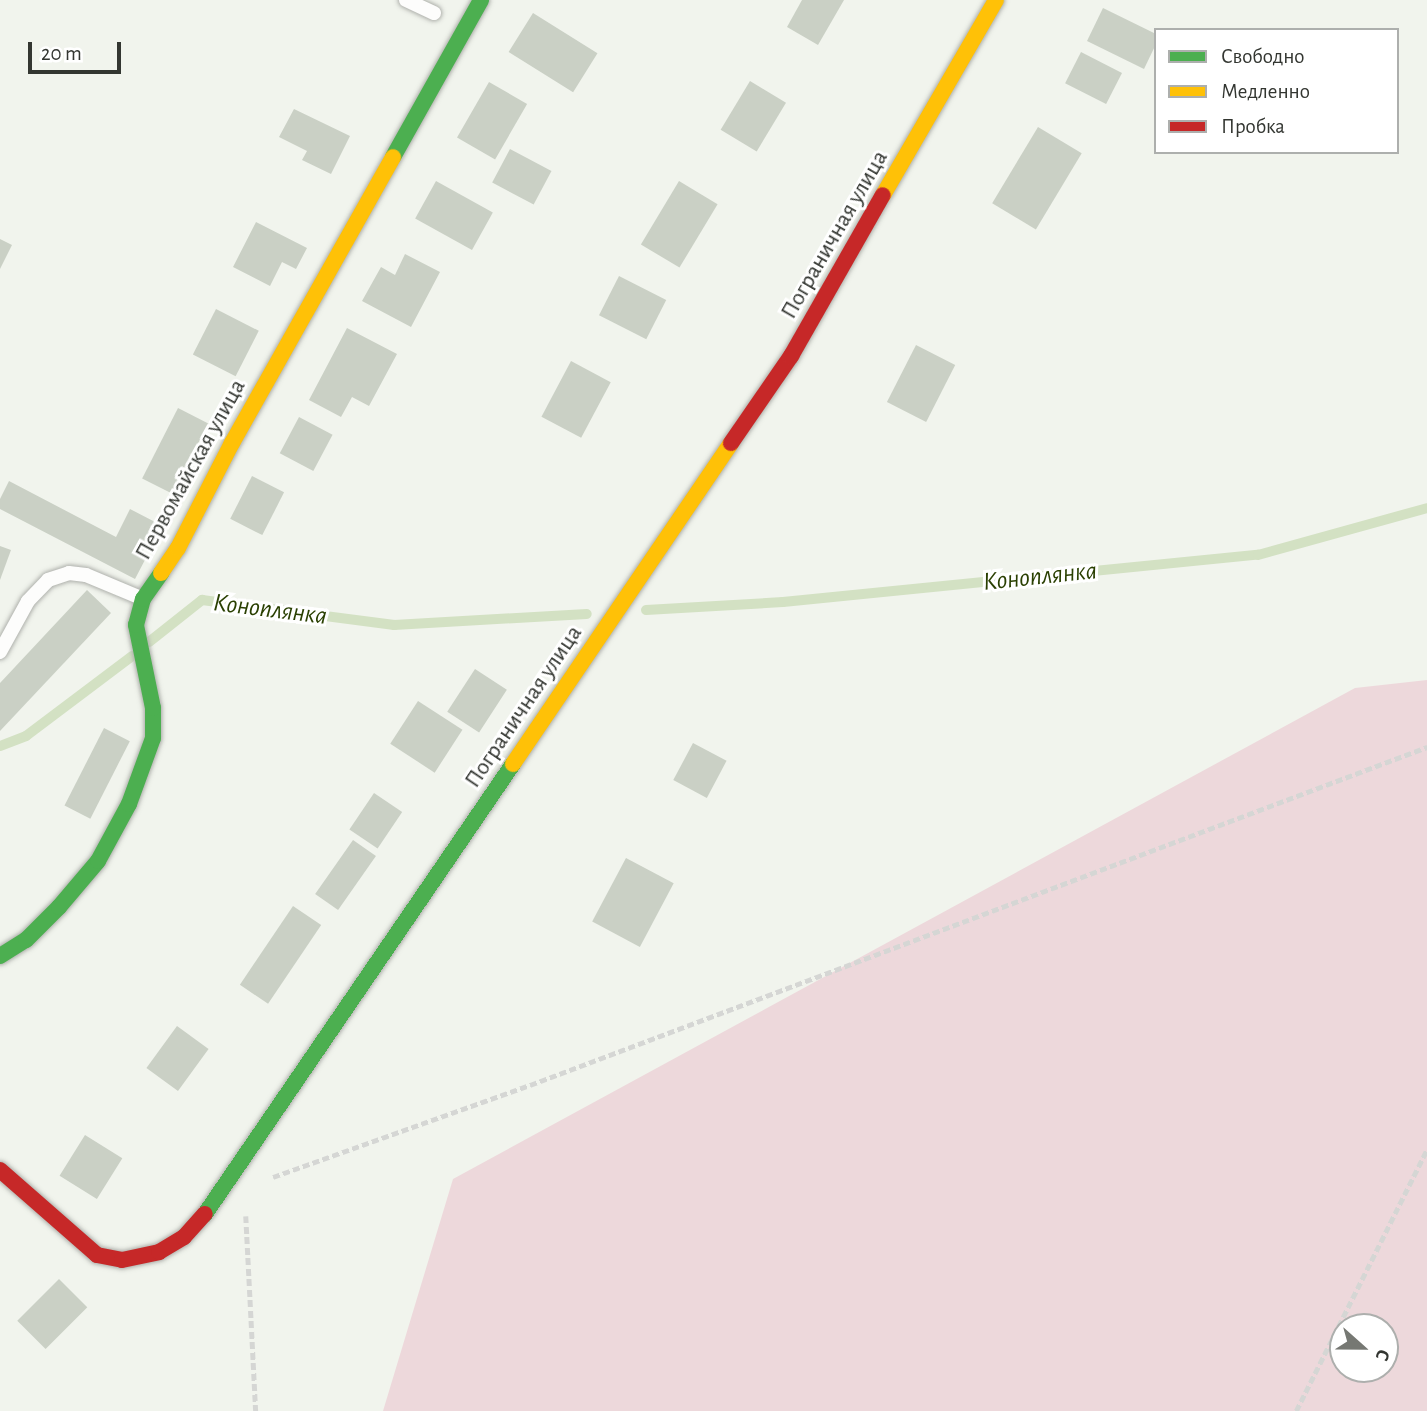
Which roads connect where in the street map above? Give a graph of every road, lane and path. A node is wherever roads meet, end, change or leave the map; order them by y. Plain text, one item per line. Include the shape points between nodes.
1 (406, 0) edge
2 (481, 0) edge
3 (996, 0) edge
4 (434, 13) dead end
5 (143, 598) junction
6 (0, 652) edge
7 (1427, 747) edge
8 (0, 956) edge
9 (1427, 1149) edge
10 (0, 1170) edge
11 (270, 1178) dead end
12 (246, 1213) dead end
13 (256, 1411) edge
14 (1296, 1411) edge

1 - 4 lane
2 - 5 street, Первомайская улица via 232,443 178,548
3 - 10 street, Пограничная улица via 791,356 199,1223 159,1251 122,1260 97,1255
5 - 6 lane via 86,575 69,573 48,580 28,601
5 - 8 street, Первомайская улица via 136,625 148,674 153,738 130,804 98,861 60,907 26,940
7 - 11 path
9 - 14 path
12 - 13 path

